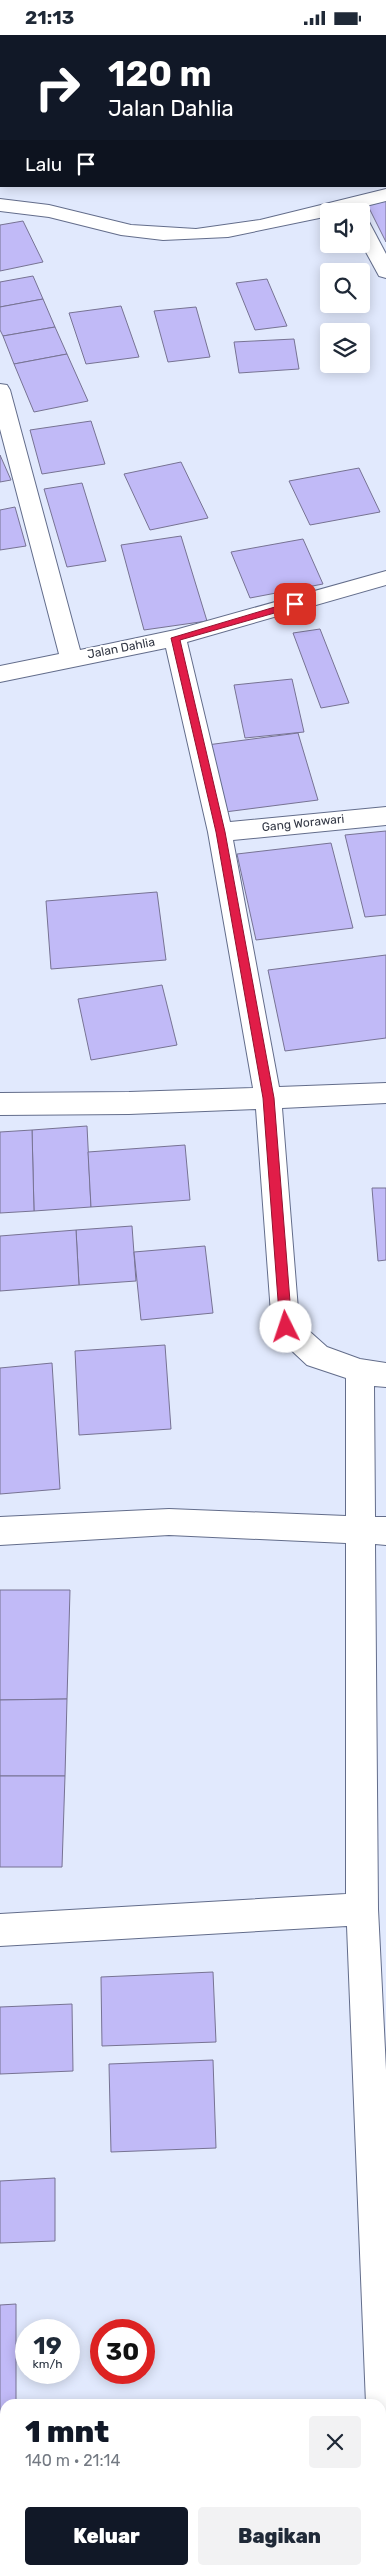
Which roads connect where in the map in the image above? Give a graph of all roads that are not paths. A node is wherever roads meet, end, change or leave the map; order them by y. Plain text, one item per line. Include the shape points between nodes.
1 (386, 195) edge
2 (365, 203) edge
3 (0, 205) edge
4 (320, 214) edge
5 (370, 241) edge
6 (386, 272) edge
7 (0, 390) edge
8 (386, 578) edge
9 (175, 638) junction
10 (71, 658) junction
11 (0, 674) edge
12 (386, 816) edge
13 (220, 832) junction
14 (386, 1093) edge
15 (268, 1098) junction
16 (0, 1104) edge
17 (373, 1373) edge
18 (373, 1530) edge
19 (0, 1531) edge
20 (362, 1909) junction
21 (0, 1929) edge
22 (384, 2399) edge

1 - 2 street
3 - 4 street via 50,211 131,231 190,234 233,231
5 - 6 street
7 - 10 street
8 - 9 street, Jalan Dahlia
9 - 10 street, Jalan Dahlia
9 - 13 street
10 - 11 street, Jalan Dahlia
12 - 13 street, Gang Worawari
13 - 15 street
14 - 15 street
15 - 16 street
15 - 17 street via 286,1327 317,1356
17 - 18 street
18 - 19 street via 169,1522
18 - 20 street
20 - 21 street
20 - 22 street

